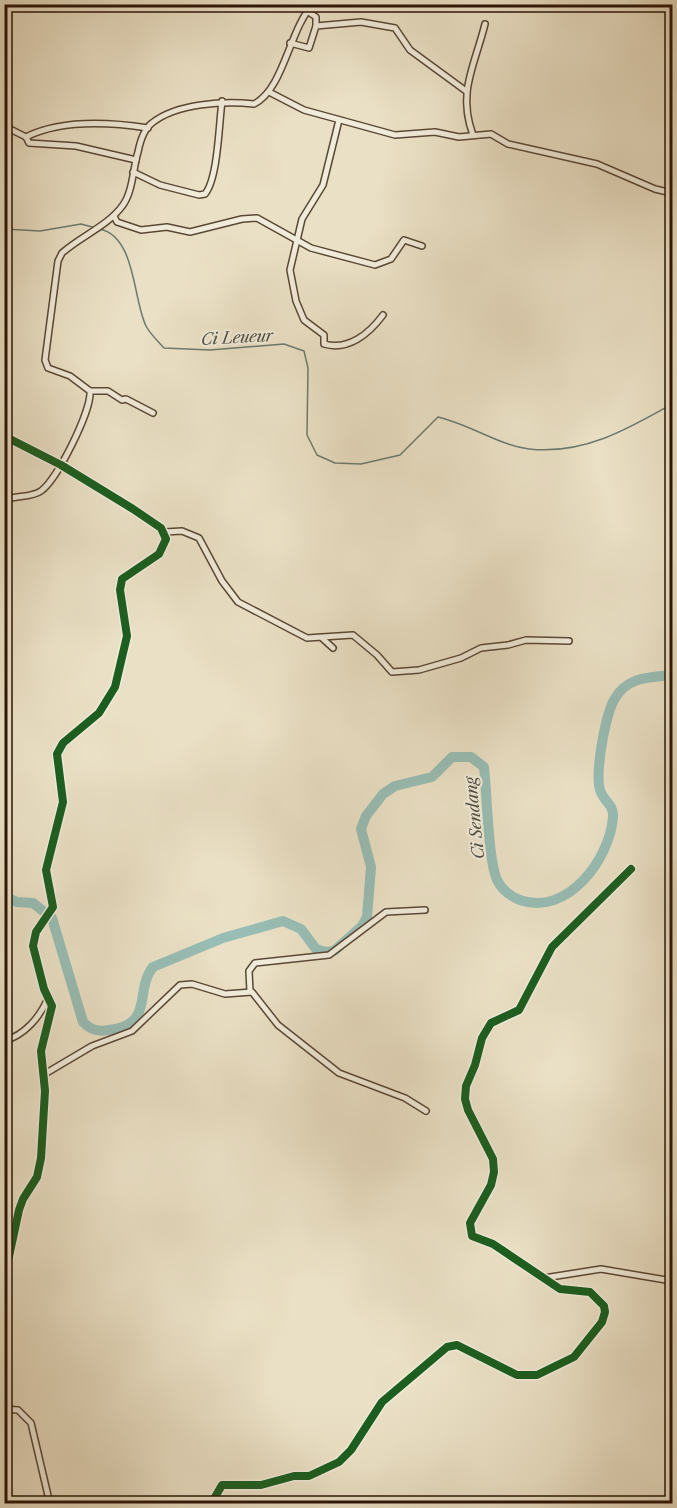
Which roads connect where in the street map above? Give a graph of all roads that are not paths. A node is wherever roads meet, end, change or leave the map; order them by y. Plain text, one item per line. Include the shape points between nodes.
1 (313, 4) edge
2 (443, 4) edge
3 (452, 8) dead end
4 (307, 11) junction
5 (484, 24) dead end
6 (316, 26) junction
7 (290, 44) junction
8 (466, 91) junction
9 (269, 92) junction
10 (222, 101) junction
11 (339, 120) junction
12 (4, 126) edge
13 (148, 128) junction
14 (473, 135) junction
15 (27, 137) junction
16 (136, 160) junction
17 (133, 172) junction
18 (672, 193) edge
19 (113, 217) junction
20 (297, 240) junction
21 (422, 246) dead end
22 (383, 315) dead end
23 (90, 391) junction
24 (153, 413) dead end
25 (4, 436) edge
26 (62, 465) junction
27 (4, 500) edge
28 (165, 532) junction
29 (322, 638) junction
30 (569, 641) dead end
31 (333, 648) dead end
32 (631, 869) dead end
33 (425, 910) dead end
34 (250, 991) junction
35 (48, 999) junction
36 (4, 1041) edge
37 (43, 1075) junction
38 (426, 1111) dead end
39 (543, 1278) junction
40 (4, 1280) edge
41 (672, 1281) edge
42 (4, 1409) edge
43 (50, 1503) edge
44 (211, 1503) edge

1 - 4 street
2 - 3 street
4 - 6 street via 316,17
4 - 7 street
5 - 8 street
6 - 7 street via 309,48
6 - 8 street via 362,22 396,29 406,47
7 - 9 street
8 - 14 street via 466,112
9 - 10 street via 254,104
9 - 11 street via 293,106
10 - 13 street via 161,117
10 - 17 street via 216,162 211,186 205,194 160,185
11 - 14 street via 395,135
11 - 20 street via 323,185 302,219
12 - 15 street
13 - 15 street via 106,123 41,129
13 - 16 street
14 - 18 street via 491,134 508,144 597,164
15 - 16 street via 29,143 38,146 81,147
16 - 17 street
17 - 19 street via 125,202
19 - 20 street via 140,230 167,227 190,232 257,218
19 - 23 street via 69,246 58,261 45,360 48,368 70,376
20 - 21 street via 375,265 391,259 404,240
20 - 22 street via 290,270 296,300 304,320 324,335 324,344 345,346 372,330
23 - 24 street via 111,392
23 - 26 street via 88,409
25 - 26 street
26 - 27 street via 39,492
26 - 28 street
28 - 29 street via 182,531 200,538 222,581 238,602 298,635
28 - 35 street via 165,546 159,554 127,574 120,585 127,636 115,687 99,713 57,754 63,802 46,870 53,902 51,912 36,932 33,946
29 - 30 street via 345,634 359,638 387,669 396,673 421,670 481,648 526,640
29 - 31 street
32 - 39 street via 552,947 519,1010 488,1026 466,1086 468,1110 494,1166 493,1180 472,1217 470,1232
33 - 34 street via 386,912 328,955 255,963 249,971
34 - 37 street via 225,994 192,984 180,985 132,1031 97,1043
34 - 38 street via 282,1029 335,1071 405,1098
35 - 36 street via 35,1021
35 - 37 street via 52,1010 41,1051
37 - 40 street via 41,1158 37,1177 19,1210
39 - 41 street via 601,1269
39 - 44 street via 565,1290 590,1292 604,1306 602,1322 567,1362 537,1375 523,1376 453,1345 382,1402 339,1462 309,1476 261,1485 222,1485
42 - 43 street via 18,1410 31,1423

